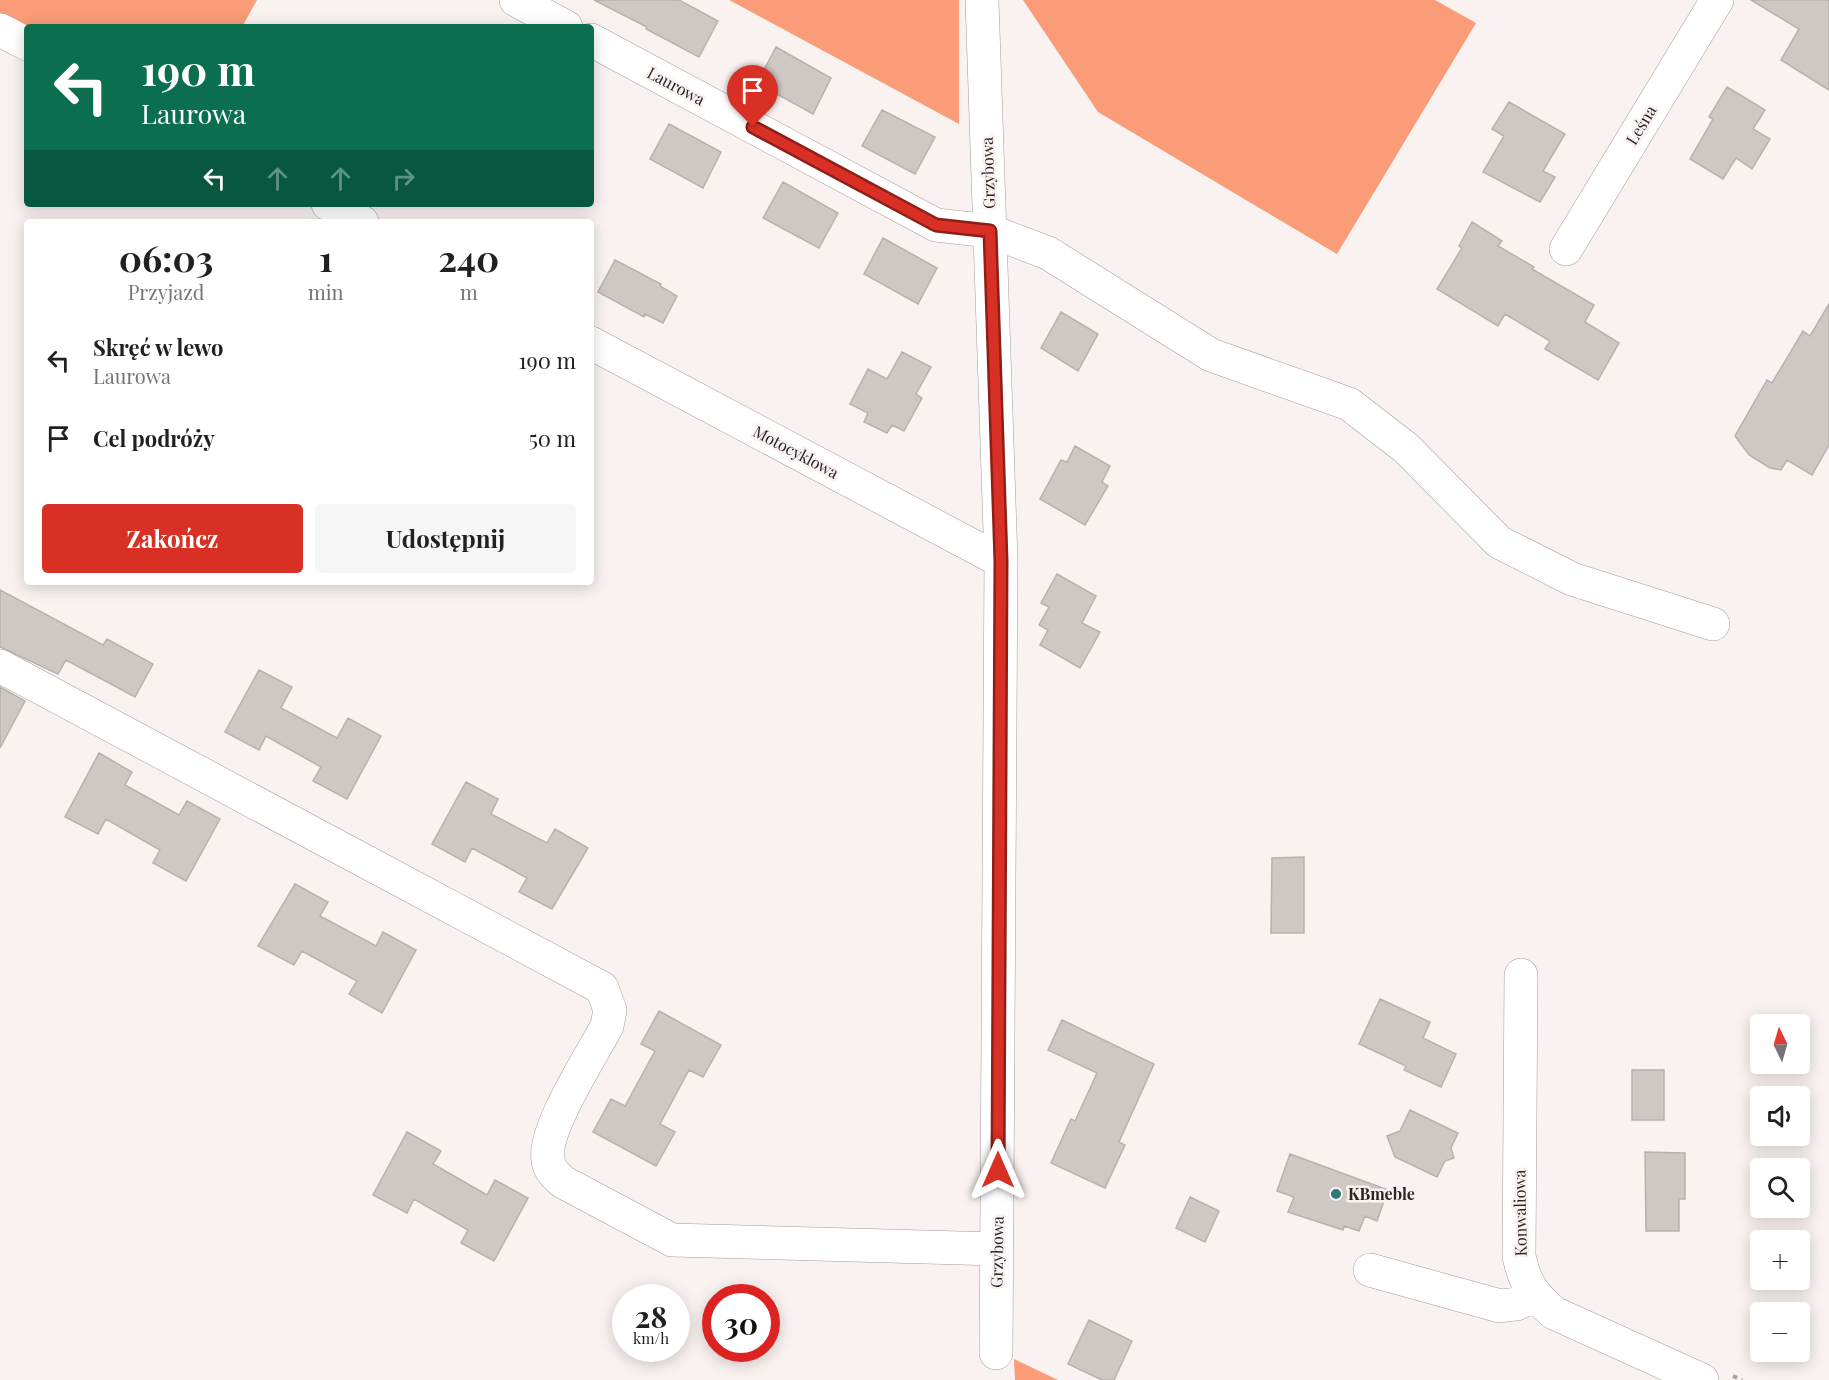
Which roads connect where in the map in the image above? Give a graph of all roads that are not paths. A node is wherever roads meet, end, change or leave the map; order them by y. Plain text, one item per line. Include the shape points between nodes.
1 (516, 0) edge
2 (982, 0) edge
3 (1717, 0) edge
4 (560, 24) edge
5 (0, 30) edge
6 (24, 42) edge
7 (594, 42) edge
8 (334, 207) edge
9 (356, 219) edge
10 (990, 231) junction
11 (1566, 249) dead end
12 (594, 346) edge
13 (1001, 561) junction
14 (1713, 624) dead end
15 (0, 666) edge
16 (1521, 975) dead end
17 (997, 1248) junction
18 (1370, 1270) dead end
19 (1535, 1296) junction
20 (996, 1353) dead end
21 (1717, 1378) edge

1 - 4 street
2 - 10 street, Grzybowa
3 - 11 street, Leśna
5 - 6 street
7 - 10 street, Laurowa via 936,225
8 - 9 street
10 - 13 street, Grzybowa
10 - 14 street, Laurowa via 1048,254 1211,355 1349,404 1406,448 1499,542 1572,579
12 - 13 street, Motocyklowa
13 - 17 street, Grzybowa
15 - 17 street via 602,988 610,1010 607,1026 552,1130 547,1158 552,1171 563,1182 672,1240
16 - 19 street, Konwaliowa via 1519,1256 1523,1276
17 - 20 street, Grzybowa
18 - 19 street via 1500,1306
19 - 21 street, Konwaliowa via 1554,1313

